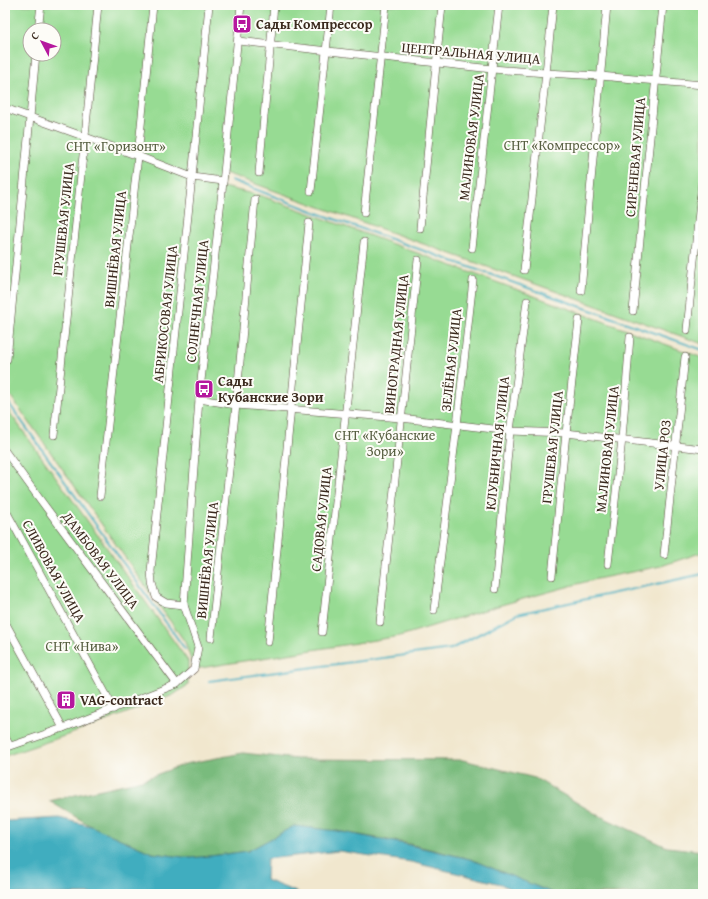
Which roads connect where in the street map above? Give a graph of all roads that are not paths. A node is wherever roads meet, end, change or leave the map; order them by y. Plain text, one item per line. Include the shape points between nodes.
1 (41, 5) edge
2 (98, 5) edge
3 (153, 5) edge
4 (209, 5) edge
5 (241, 5) edge
6 (274, 5) edge
7 (331, 5) edge
8 (386, 5) edge
9 (442, 5) edge
10 (499, 5) edge
11 (553, 5) edge
12 (607, 5) edge
13 (663, 5) edge
14 (39, 22) edge
15 (238, 41) junction
16 (271, 45) junction
17 (326, 50) junction
18 (380, 57) junction
19 (35, 62) edge
20 (436, 63) junction
21 (492, 69) junction
22 (546, 73) junction
23 (600, 76) junction
24 (655, 81) junction
25 (703, 85) edge
26 (5, 108) edge
27 (30, 116) junction
28 (85, 136) junction
29 (138, 156) junction
30 (703, 172) edge
31 (259, 173) dead end
32 (192, 177) junction
33 (223, 181) junction
34 (311, 191) dead end
35 (255, 199) dead end
36 (364, 213) dead end
37 (310, 224) dead end
38 (420, 228) dead end
39 (364, 242) dead end
40 (472, 248) dead end
41 (418, 260) dead end
42 (524, 270) dead end
43 (473, 280) dead end
44 (581, 291) dead end
45 (527, 301) dead end
46 (633, 311) dead end
47 (580, 320) dead end
48 (687, 330) dead end
49 (630, 337) dead end
50 (685, 357) dead end
51 (7, 359) dead end
52 (199, 399) junction
53 (236, 405) junction
54 (291, 409) junction
55 (345, 414) junction
56 (401, 418) junction
57 (457, 425) junction
58 (510, 431) junction
59 (566, 434) junction
60 (54, 435) dead end
61 (622, 439) junction
62 (676, 446) junction
63 (703, 449) edge
64 (5, 451) edge
65 (100, 496) dead end
66 (5, 511) edge
67 (664, 555) dead end
68 (608, 564) dead end
69 (552, 576) dead end
70 (495, 589) dead end
71 (184, 605) junction
72 (434, 610) dead end
73 (5, 622) edge
74 (380, 622) dead end
75 (322, 632) dead end
76 (211, 638) dead end
77 (268, 642) dead end
78 (177, 684) junction
79 (114, 709) junction
80 (63, 728) junction
81 (5, 737) edge
82 (7, 747) edge

1 - 14 street
2 - 28 street, ГРУШЕВАЯ УЛИЦА
3 - 29 street, ВИШНЁВАЯ УЛИЦА
4 - 32 street, АБРИКОСОВАЯ УЛИЦА
5 - 15 street, СОЛНЕЧНАЯ УЛИЦА
6 - 16 street
7 - 17 street
8 - 18 street
9 - 20 street
10 - 21 street, МАЛИНОВАЯ УЛИЦА
11 - 22 street
12 - 23 street
13 - 24 street, СИРЕНЕВАЯ УЛИЦА
15 - 16 street, ЦЕНТРАЛЬНАЯ УЛИЦА
15 - 33 street, СОЛНЕЧНАЯ УЛИЦА
16 - 17 street, ЦЕНТРАЛЬНАЯ УЛИЦА
16 - 31 street
17 - 18 street, ЦЕНТРАЛЬНАЯ УЛИЦА
17 - 34 street
18 - 20 street, ЦЕНТРАЛЬНАЯ УЛИЦА
18 - 36 street
19 - 27 street
20 - 21 street, ЦЕНТРАЛЬНАЯ УЛИЦА
20 - 38 street
21 - 22 street, ЦЕНТРАЛЬНАЯ УЛИЦА
21 - 40 street, МАЛИНОВАЯ УЛИЦА
22 - 23 street, ЦЕНТРАЛЬНАЯ УЛИЦА
22 - 42 street
23 - 24 street, ЦЕНТРАЛЬНАЯ УЛИЦА
23 - 44 street
24 - 25 street, ЦЕНТРАЛЬНАЯ УЛИЦА
24 - 46 street, СИРЕНЕВАЯ УЛИЦА
26 - 27 street
27 - 28 street
27 - 51 street
28 - 29 street
28 - 60 street, ГРУШЕВАЯ УЛИЦА
29 - 32 street
29 - 65 street, ВИШНЁВАЯ УЛИЦА
30 - 48 street
32 - 33 street
32 - 71 street, АБРИКОСОВАЯ УЛИЦА via 151,571 156,597 166,602
33 - 52 street, СОЛНЕЧНАЯ УЛИЦА
35 - 53 street, ВИШНЁВАЯ УЛИЦА
37 - 54 street
39 - 55 street, САДОВАЯ УЛИЦА
41 - 56 street, ВИНОГРАДНАЯ УЛИЦА
43 - 57 street, ЗЕЛЁНАЯ УЛИЦА
45 - 58 street, КЛУБНИЧНАЯ УЛИЦА
47 - 59 street, ГРУШЕВАЯ УЛИЦА
49 - 61 street, МАЛИНОВАЯ УЛИЦА
50 - 62 street, УЛИЦА РОЗ
52 - 53 street
52 - 71 street, СОЛНЕЧНАЯ УЛИЦА
53 - 54 street
53 - 76 street, ВИШНЁВАЯ УЛИЦА
54 - 55 street
54 - 77 street
55 - 56 street
55 - 75 street, САДОВАЯ УЛИЦА
56 - 57 street
56 - 74 street, ВИНОГРАДНАЯ УЛИЦА
57 - 58 street
57 - 72 street, ЗЕЛЁНАЯ УЛИЦА
58 - 59 street
58 - 70 street, КЛУБНИЧНАЯ УЛИЦА
59 - 61 street
59 - 69 street, ГРУШЕВАЯ УЛИЦА
61 - 62 street
61 - 68 street, МАЛИНОВАЯ УЛИЦА
62 - 63 street
62 - 67 street, УЛИЦА РОЗ
64 - 78 street, ДАМБОВАЯ УЛИЦА
66 - 79 street, СЛИВОВАЯ УЛИЦА
71 - 78 street, СОЛНЕЧНАЯ УЛИЦА via 198,647 194,669
73 - 80 street
78 - 79 street
79 - 80 street
80 - 82 street
81 - 82 street

